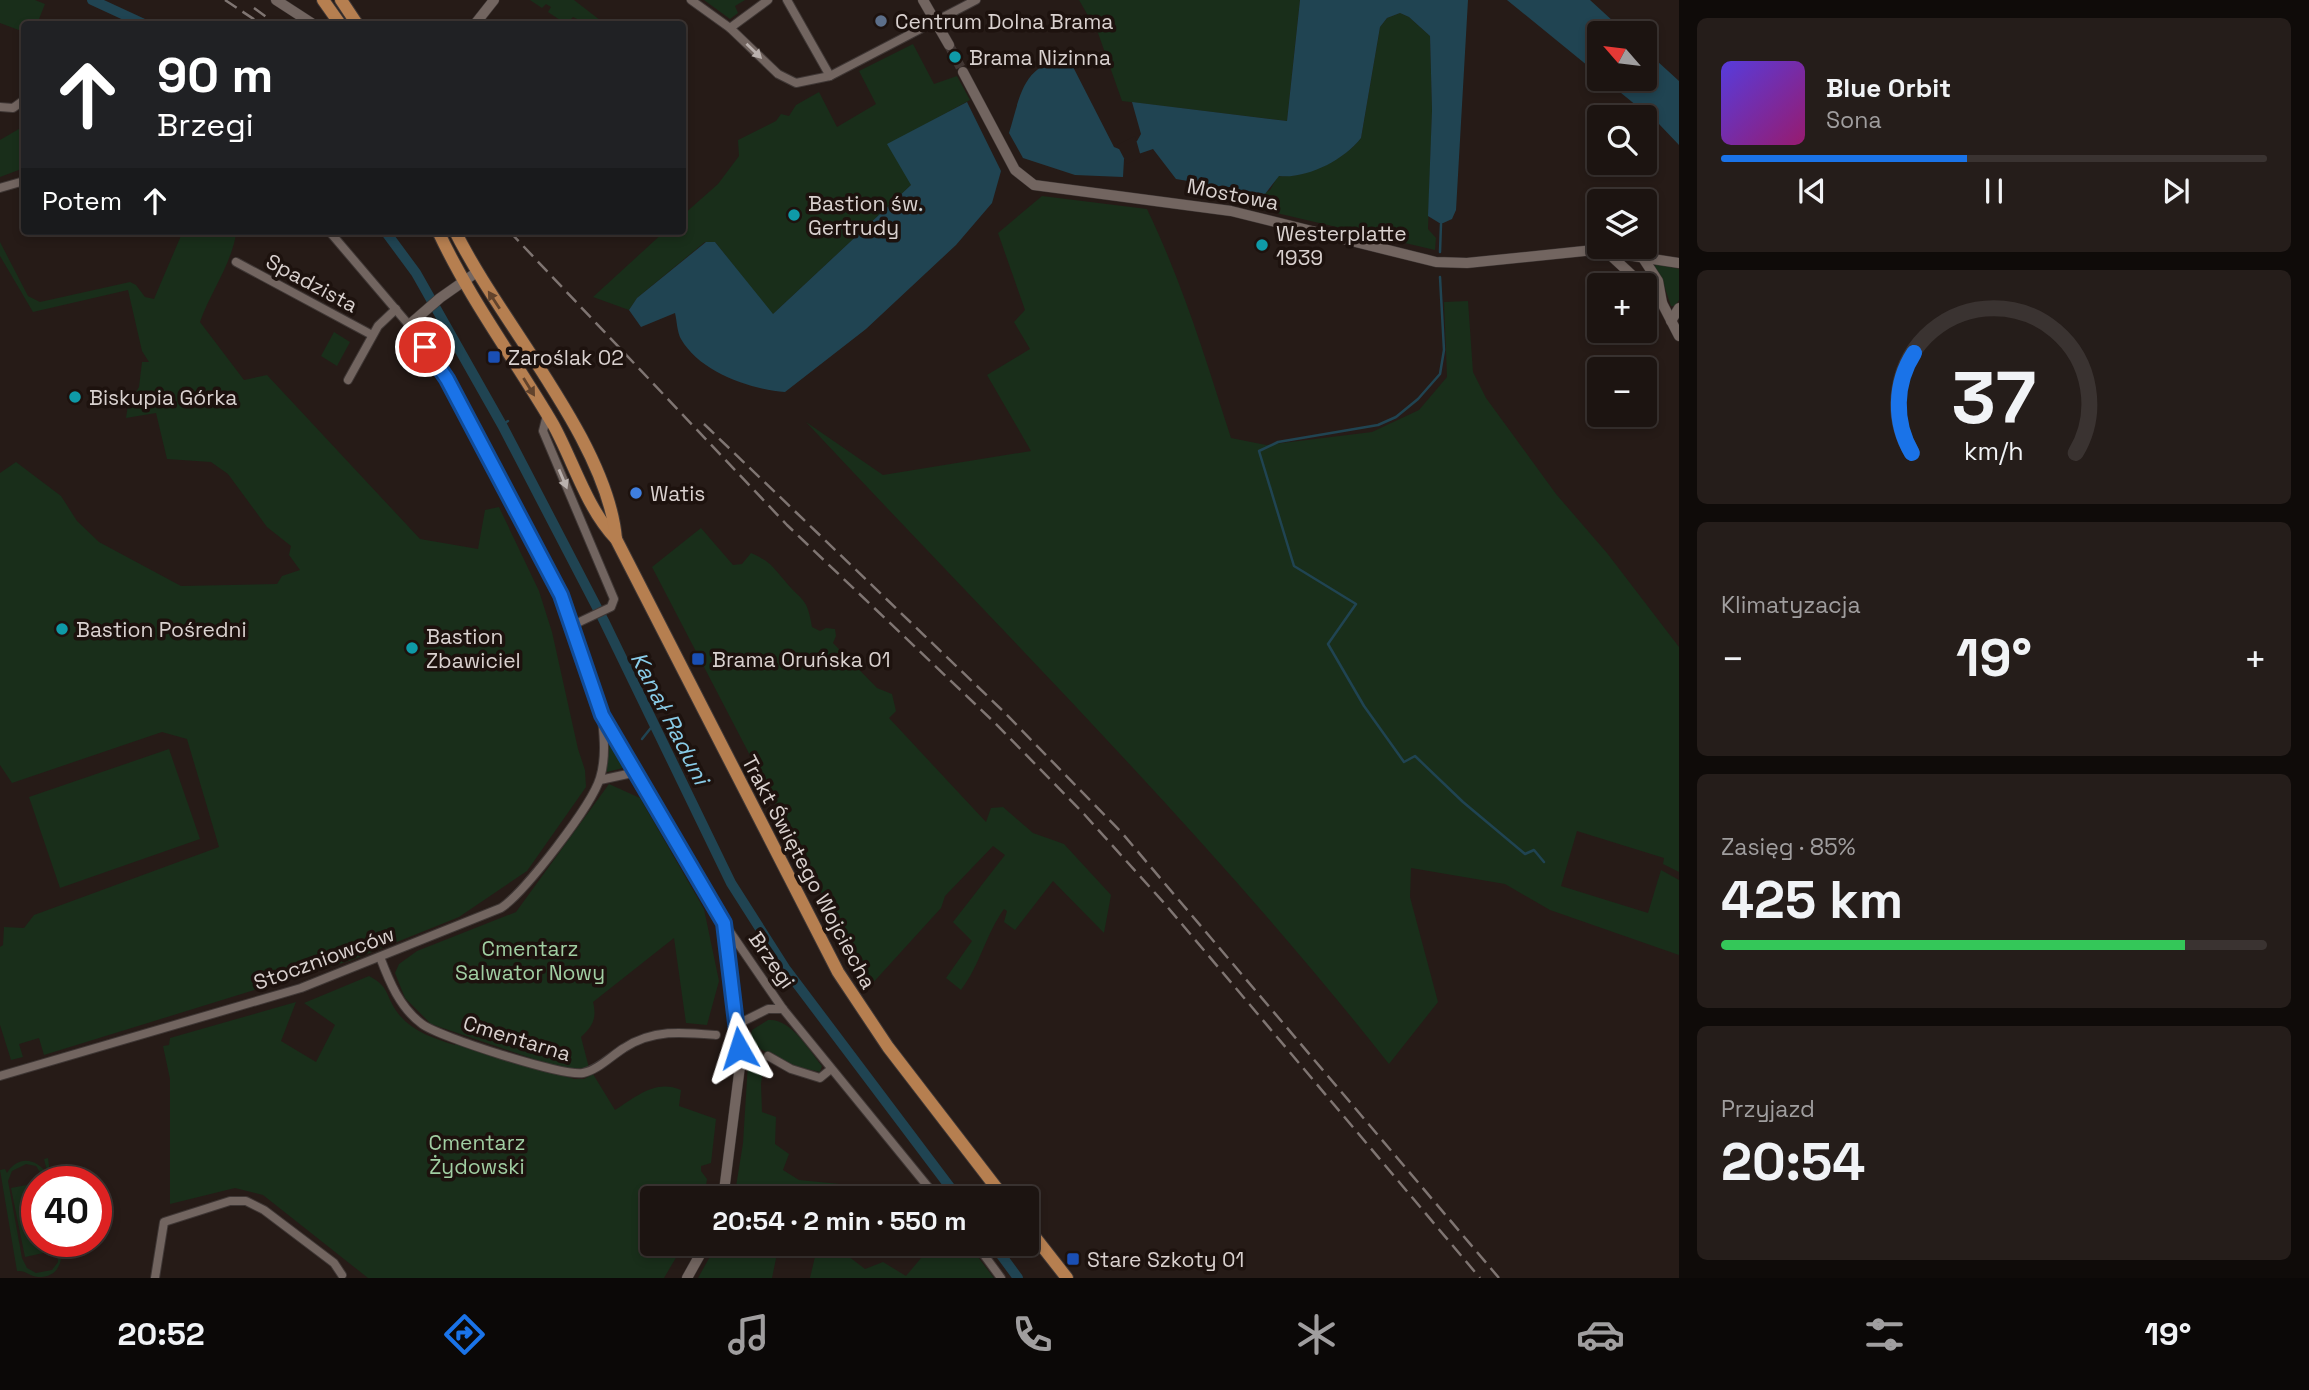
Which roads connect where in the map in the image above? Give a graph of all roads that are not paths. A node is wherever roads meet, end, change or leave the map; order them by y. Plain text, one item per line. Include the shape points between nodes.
1 (276, 0) edge
2 (323, 0) edge
3 (341, 0) edge
4 (494, 0) edge
5 (691, 0) edge
6 (768, 0) edge
7 (787, 0) edge
8 (923, 0) edge
9 (976, 0) edge
10 (308, 21) edge
11 (338, 21) edge
12 (355, 21) edge
13 (477, 21) edge
14 (936, 22) junction
15 (730, 28) junction
16 (949, 45) tunnel mouth
17 (963, 72) tunnel mouth
18 (830, 76) junction
19 (21, 102) edge
20 (0, 107) edge
21 (21, 182) edge
22 (0, 188) edge
23 (332, 235) edge
24 (440, 235) edge
25 (457, 235) edge
26 (1587, 251) edge
27 (1615, 259) edge
28 (1644, 259) edge
29 (1650, 259) edge
30 (236, 262) dead end
31 (1679, 263) edge
32 (477, 272) junction
33 (464, 282) junction
34 (1662, 303) junction
35 (396, 309) junction
36 (1679, 309) edge
37 (1671, 321) junction
38 (409, 325) junction
39 (372, 335) junction
40 (1679, 336) edge
41 (348, 380) dead end
42 (547, 415) junction
43 (615, 539) junction
44 (573, 625) junction
45 (602, 715) junction
46 (637, 772) junction
47 (600, 780) junction
48 (724, 923) junction
49 (380, 957) junction
50 (783, 1009) junction
51 (738, 1024) junction
52 (716, 1035) dead end
53 (768, 1056) dead end
54 (831, 1069) junction
55 (0, 1076) edge
56 (725, 1186) edge
57 (927, 1186) edge
58 (995, 1186) edge
59 (1039, 1242) edge
60 (699, 1256) edge
61 (985, 1256) edge
62 (342, 1275) dead end
63 (155, 1278) edge
64 (687, 1278) edge
65 (1002, 1278) edge
66 (1067, 1278) edge

1 - 10 street
2 - 11 main road
3 - 12 main road
4 - 13 street
5 - 15 street
6 - 15 street
7 - 18 street
8 - 14 street
9 - 14 street
14 - 16 street
14 - 18 street
15 -> 18 street via 778,74 796,83
17 - 26 street, Mostowa via 1015,170 1027,182 1231,211 1436,262
19 - 20 street via 13,108
21 - 22 street
23 - 35 street
24 - 33 main road, Trakt Świętego Wojciecha
25 - 32 main road, Trakt Świętego Wojciecha
27 - 34 street
28 - 34 street via 1658,281
29 - 31 street, Mostowa
30 - 39 street, Spadzista
32 - 33 street
43 -> 32 main road, Trakt Świętego Wojciecha via 614,518 582,442
33 - 38 street
33 -> 42 main road, Trakt Świętego Wojciecha
34 - 37 street
35 - 38 street
35 - 39 street, Spadzista
36 - 37 street
37 - 40 street
38 - 44 street, Brzegi via 447,379 553,578
39 - 41 street, Spadzista
42 - 43 main road, Trakt Świętego Wojciecha via 602,525
42 -> 44 street, Trakt Świętego Wojciecha via 543,431 614,599 608,608
43 - 58 main road, Trakt Świętego Wojciecha via 838,972 888,1047
44 - 45 street, Brzegi
45 - 46 street, Brzegi
45 - 47 street, Stoczniowców via 605,744
46 - 47 street
46 - 48 street, Brzegi
47 - 49 street, Stoczniowców via 511,901
48 - 50 street, Brzegi
48 - 51 street
49 - 52 street, Cmentarna via 401,1002 423,1025 563,1073 590,1071 651,1035
49 - 55 street, Stoczniowców via 302,988
50 - 51 street, Brzegi via 768,1009
50 - 54 street, Brzegi
51 - 56 street via 739,1086
53 - 54 street via 820,1078
54 - 57 street, Brzegi
59 - 66 main road
60 - 64 street
61 - 65 street
62 - 63 street via 332,1262 264,1210 239,1200 164,1222

